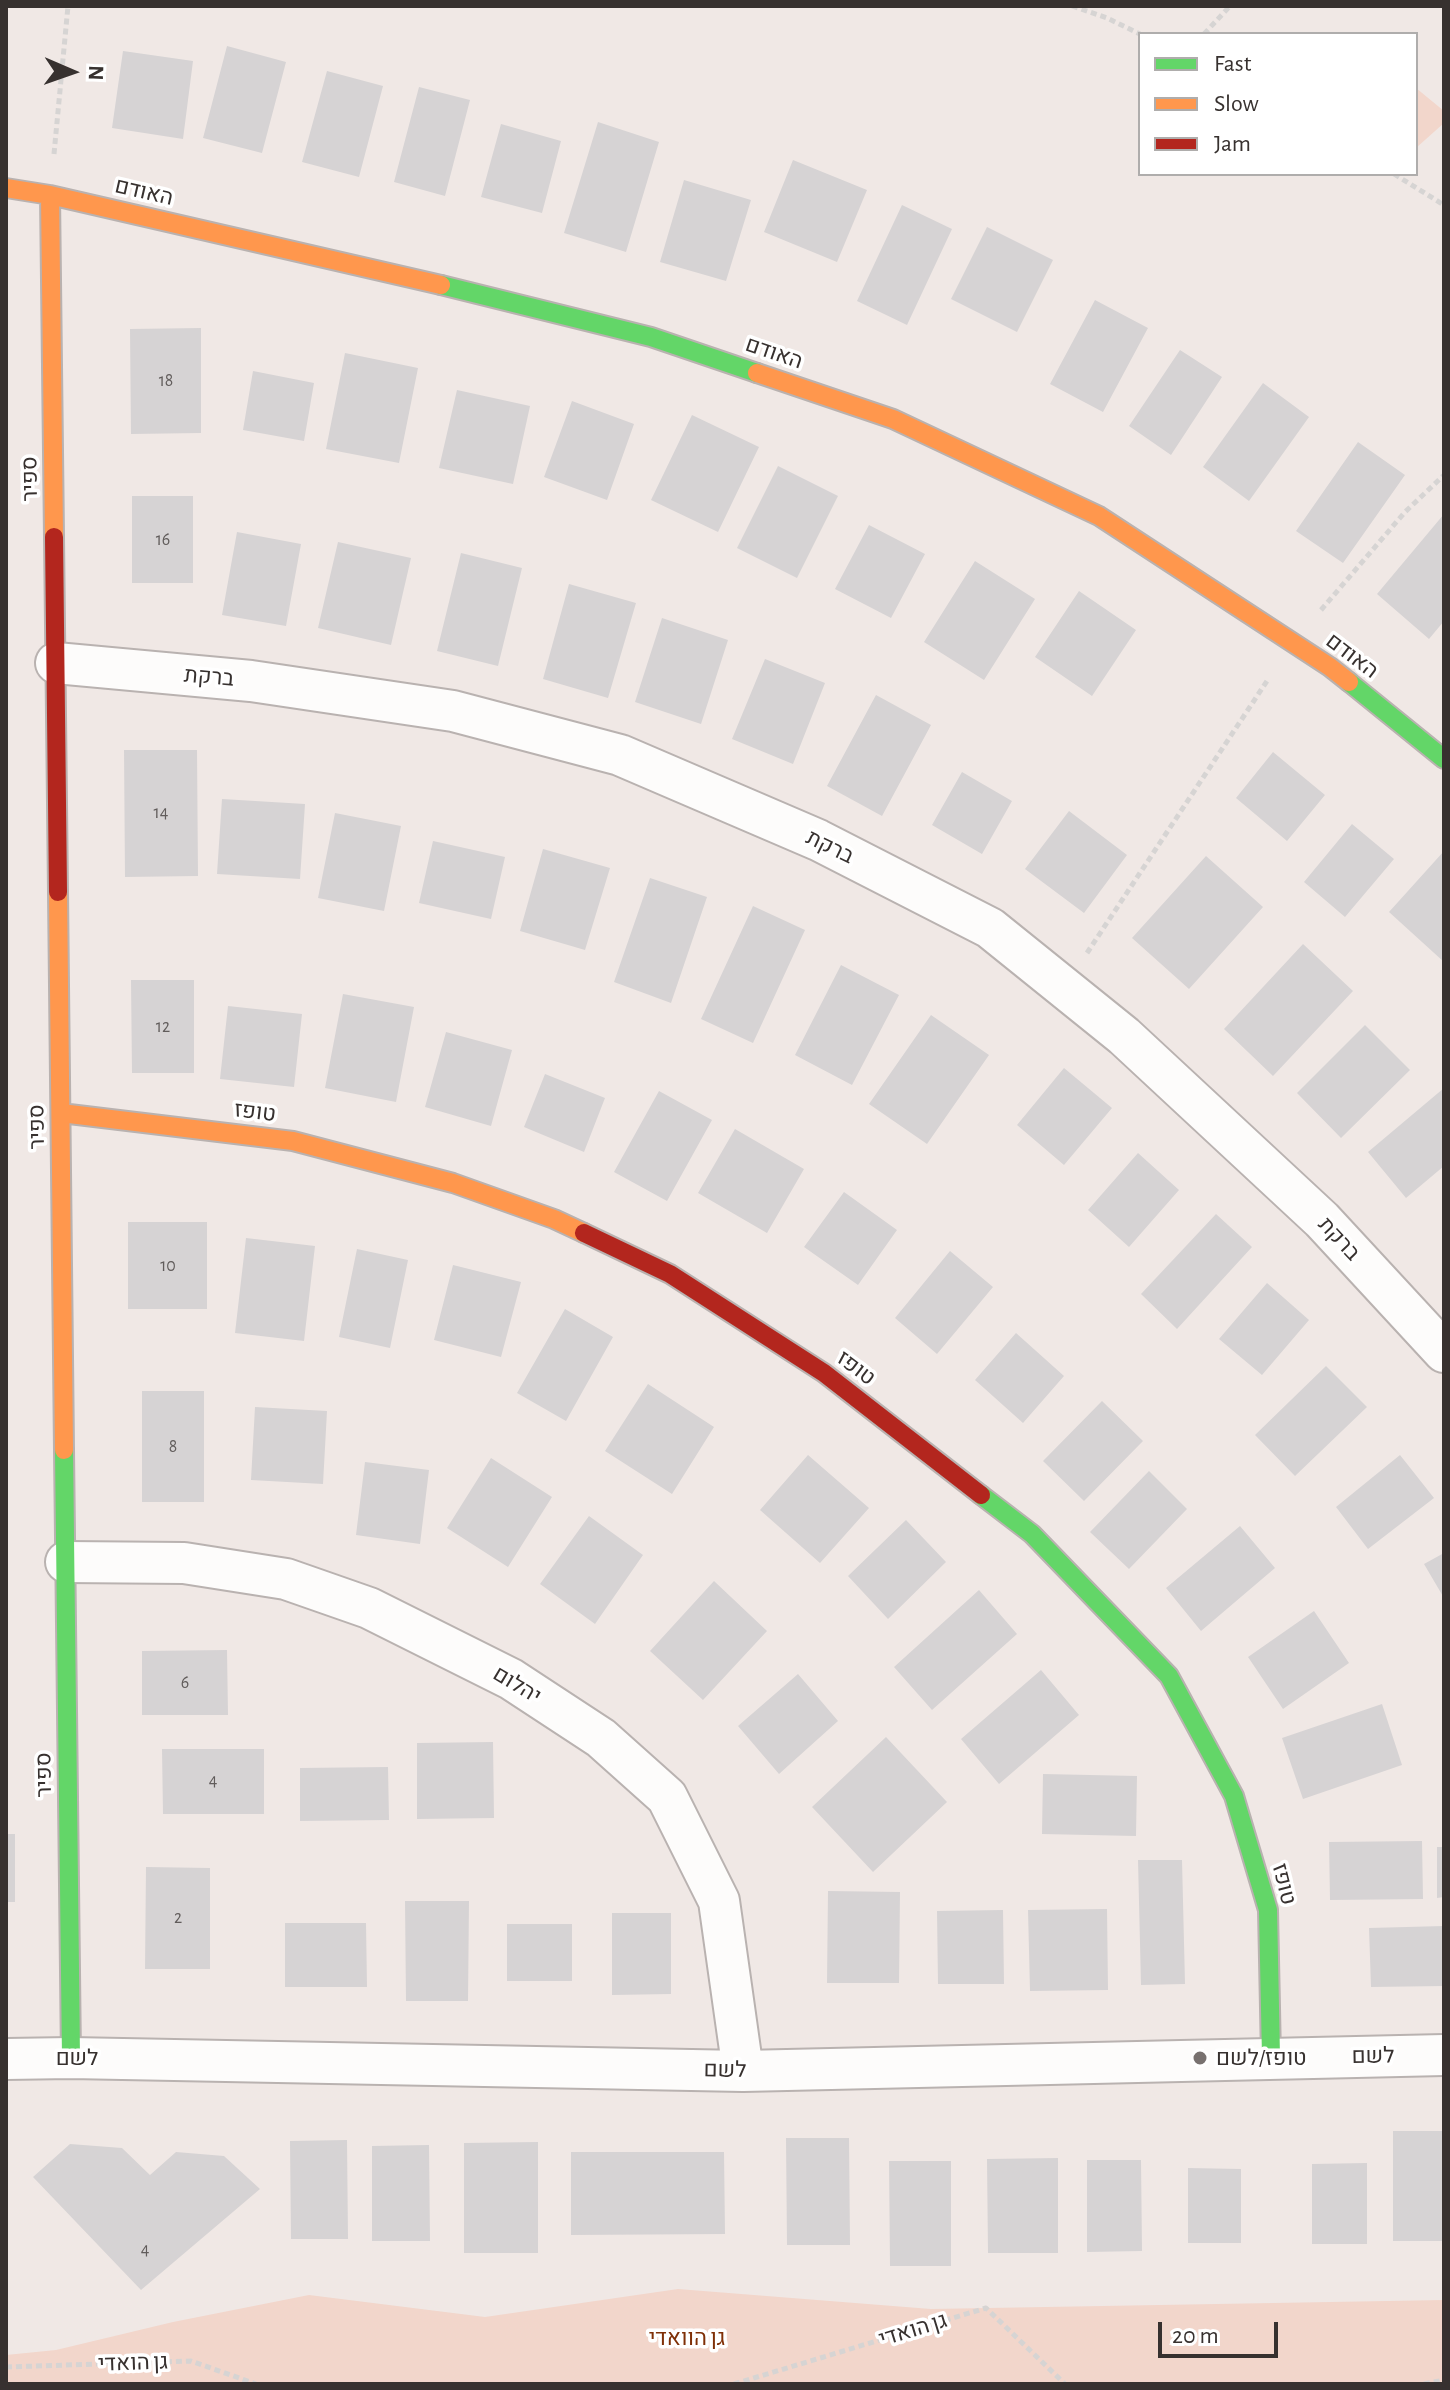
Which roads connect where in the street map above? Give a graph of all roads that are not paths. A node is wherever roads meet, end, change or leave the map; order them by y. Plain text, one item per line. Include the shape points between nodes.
1 (6, 188) edge
2 (50, 195) junction
3 (56, 663) junction
4 (1444, 759) edge
5 (61, 1113) junction
6 (1444, 1352) edge
7 (66, 1562) junction
8 (1444, 2055) edge
9 (1271, 2057) junction
10 (71, 2058) junction
11 (6, 2059) edge
12 (743, 2071) junction

1 - 2 street, האודם
2 - 3 street, ספיר
2 - 4 street, האודם via 651,337 893,419 1099,516 1330,667
3 - 5 street, ספיר
3 - 6 street, ברקת via 251,681 453,711 620,755 818,840 990,928 1124,1036 1322,1220
5 - 7 street, ספיר
5 - 9 street, טופז via 293,1141 453,1183 554,1219 670,1274 824,1373 1032,1534 1169,1676 1234,1796 1268,1910
7 - 10 street, ספיר
7 - 12 street, יהלום via 184,1563 286,1579 369,1608 511,1679 601,1738 667,1797 719,1901
8 - 9 street, לשם
9 - 12 street, לשם
10 - 11 street, לשם
10 - 12 street, לשם

